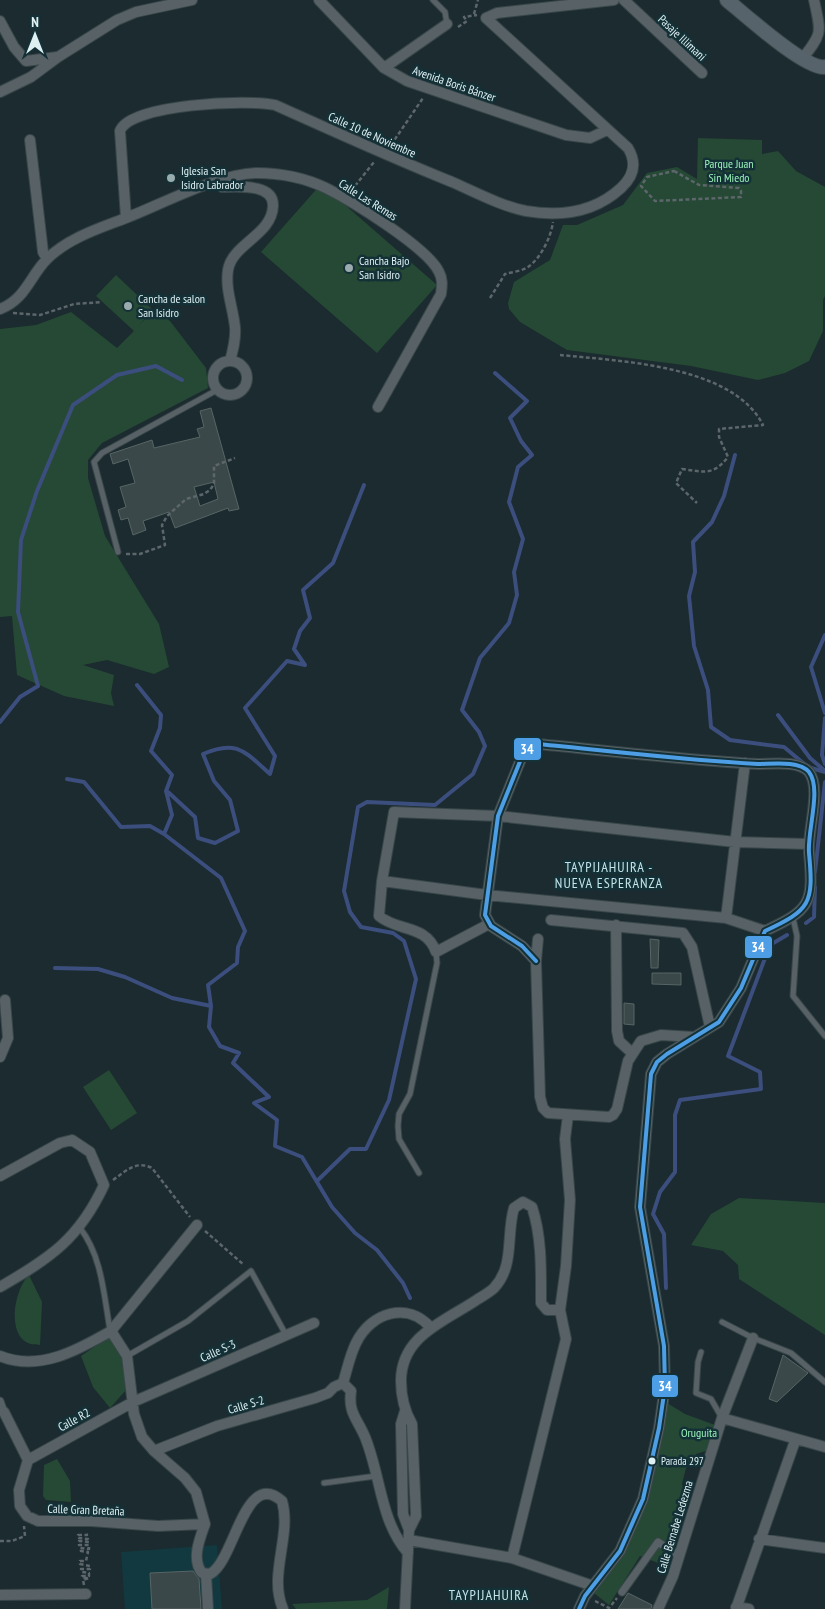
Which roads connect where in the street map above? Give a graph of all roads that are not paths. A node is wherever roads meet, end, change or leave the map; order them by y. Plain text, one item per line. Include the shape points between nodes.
1 (192, 0) edge
2 (319, 0) edge
3 (434, 0) edge
4 (614, 0) edge
5 (624, 0) edge
6 (727, 0) edge
7 (814, 0) edge
8 (0, 21) edge
9 (448, 24) joint
10 (58, 57) junction
11 (802, 60) junction
12 (825, 67) edge
13 (384, 68) junction
14 (702, 73) dead end
15 (0, 92) edge
16 (607, 130) junction
17 (30, 140) dead end
18 (217, 183) junction
19 (126, 218) junction
20 (47, 259) junction
21 (2, 308) edge
22 (230, 361) junction
23 (217, 390) junction
24 (378, 407) dead end
25 (118, 552) road end
26 (745, 763) junction
27 (498, 816) junction
28 (735, 842) junction
29 (808, 844) junction
30 (382, 881) junction
31 (487, 894) junction
32 (726, 918) junction
33 (793, 918) junction
34 (551, 920) dead end
35 (489, 924) junction
36 (616, 925) junction
37 (765, 931) junction
38 (538, 939) dead end
39 (436, 952) junction
40 (536, 961) junction
41 (5, 1000) dead end
42 (710, 1027) junction
43 (825, 1036) edge
44 (694, 1037) junction
45 (632, 1053) junction
46 (0, 1057) edge
47 (568, 1115) junction
48 (419, 1174) dead end
49 (0, 1176) edge
50 (197, 1225) road end
51 (80, 1228) junction
52 (0, 1287) edge
53 (560, 1310) junction
54 (722, 1322) dead end
55 (314, 1323) dead end
56 (431, 1328) junction
57 (111, 1331) junction
58 (286, 1335) junction
59 (753, 1338) junction
60 (701, 1352) dead end
61 (0, 1356) edge
62 (127, 1356) junction
63 (825, 1382) edge
64 (344, 1383) junction
65 (0, 1401) edge
66 (132, 1402) junction
67 (4, 1412) joint
68 (722, 1418) junction
69 (795, 1441) junction
70 (825, 1448) edge
71 (154, 1451) junction
72 (28, 1460) junction
73 (376, 1476) junction
74 (324, 1483) dead end
75 (205, 1524) junction
76 (409, 1535) junction
77 (759, 1539) junction
78 (825, 1548) edge
79 (408, 1554) junction
80 (679, 1556) junction
81 (512, 1558) junction
82 (206, 1574) junction
83 (593, 1586) junction
84 (622, 1592) dead end
85 (86, 1594) road end
86 (0, 1595) edge
87 (736, 1608) edge
88 (208, 1609) edge
89 (283, 1609) edge
90 (405, 1609) edge
91 (579, 1609) edge
92 (658, 1609) edge
93 (749, 1609) edge

1 - 10 street via 136,12
2 - 13 street, Avenida Boris Bánzer
3 - 9 lane via 445,12
4 - 16 street, Calle 10 de Noviembre via 496,13 486,18
5 - 14 street, Pasaje Illimani
6 - 11 main road
7 - 11 street via 820,29 818,39
8 - 10 street via 26,61
9 - 13 street
10 - 15 street via 31,77
11 - 12 main road via 819,68
13 - 16 street, Avenida Boris Bánzer via 406,81 566,135 590,138
16 - 19 street, Calle 10 de Noviembre via 632,154 632,175 604,202 574,213 554,213 525,211 499,202 274,105 261,102 194,105 124,122 120,131
17 - 20 street via 43,252
18 - 19 street, Calle Las Remas
18 - 22 street via 222,187 261,190 269,195 273,204 272,215 266,225 233,258 228,269 235,328
18 - 24 street, Calle Las Remas via 254,173 299,178 326,188 392,229 431,260 442,277 441,294
19 - 20 street via 87,233
20 - 21 street via 16,301
22 - 23 street via 219,364 213,374
22 - 23 street via 244,369 245,385 233,395
23 - 25 lane via 102,453 94,462
26 - 27 street via 538,744 530,746 523,754
26 - 28 street
26 - 29 street via 797,766 808,770 815,782
27 - 28 street
27 - 30 street via 394,812
27 - 31 street
28 - 29 street
28 - 32 street
29 - 33 street via 811,892 804,908
30 - 31 street
30 - 39 street via 379,916 388,923 420,931
31 - 32 street
31 - 35 street
32 - 37 street
33 - 37 street
33 - 43 lane via 797,936 793,996
34 - 36 street
35 - 39 street
35 - 40 street via 522,946
36 - 42 street via 686,936 692,947
36 - 45 street via 617,1031 620,1041
37 - 42 street via 741,988 719,1022
38 - 40 street
39 - 48 lane via 437,963 410,1094 399,1114 398,1126 399,1139
40 - 47 street via 540,1097 548,1113
41 - 46 street via 8,1038
42 - 44 street
44 - 45 street via 652,1036 641,1041
44 - 83 street via 657,1062 650,1074 640,1206 664,1346 664,1387 659,1428 643,1499 620,1551
45 - 47 street via 613,1115
47 - 53 street via 565,1139 570,1200
49 - 51 street via 72,1140 90,1152 104,1185
50 - 57 street
51 - 52 street via 49,1258
51 - 57 lane via 91,1244
53 - 56 street via 547,1310 541,1303 535,1217 532,1206 523,1202 514,1208 507,1265 494,1288
53 - 81 street via 566,1339
54 - 59 lane
55 - 58 street, Calle S-3
56 - 64 street via 417,1316 404,1312 392,1312 378,1318 356,1343
56 - 76 street via 409,1348 404,1360 401,1392 405,1411 401,1424 403,1514
57 - 61 street via 82,1347 44,1360 21,1362
57 - 62 street
58 - 62 lane via 251,1271 188,1321
58 - 66 street, Calle S-3
59 - 63 lane via 791,1353
59 - 68 street, Calle Bernabe Ledezma
60 - 68 lane via 696,1393 711,1399
62 - 66 street
64 - 71 street, Calle S-2 via 315,1398 217,1426
64 - 73 street via 351,1390 351,1412 365,1438
65 - 67 street
66 - 71 street via 142,1437
66 - 72 street, Calle R2
67 - 72 street
68 - 69 street
68 - 80 street, Calle Bernabe Ledezma
69 - 70 street
69 - 77 street
71 - 75 street via 196,1492
72 - 75 street, Calle Gran Bretaña via 19,1490 20,1506 38,1521 158,1526
73 - 74 lane
73 - 79 street via 395,1536
75 - 82 street via 197,1544 200,1570
76 - 79 street
76 - 81 street
77 - 78 street
77 - 87 street
79 - 90 street
80 - 84 street via 658,1542
80 - 92 street, Calle Bernabe Ledezma
81 - 83 street
82 - 88 street
82 - 89 street via 214,1572 222,1563 248,1505 255,1497 262,1493 276,1496 284,1509 279,1567
83 - 91 street
85 - 86 street
87 - 93 street

